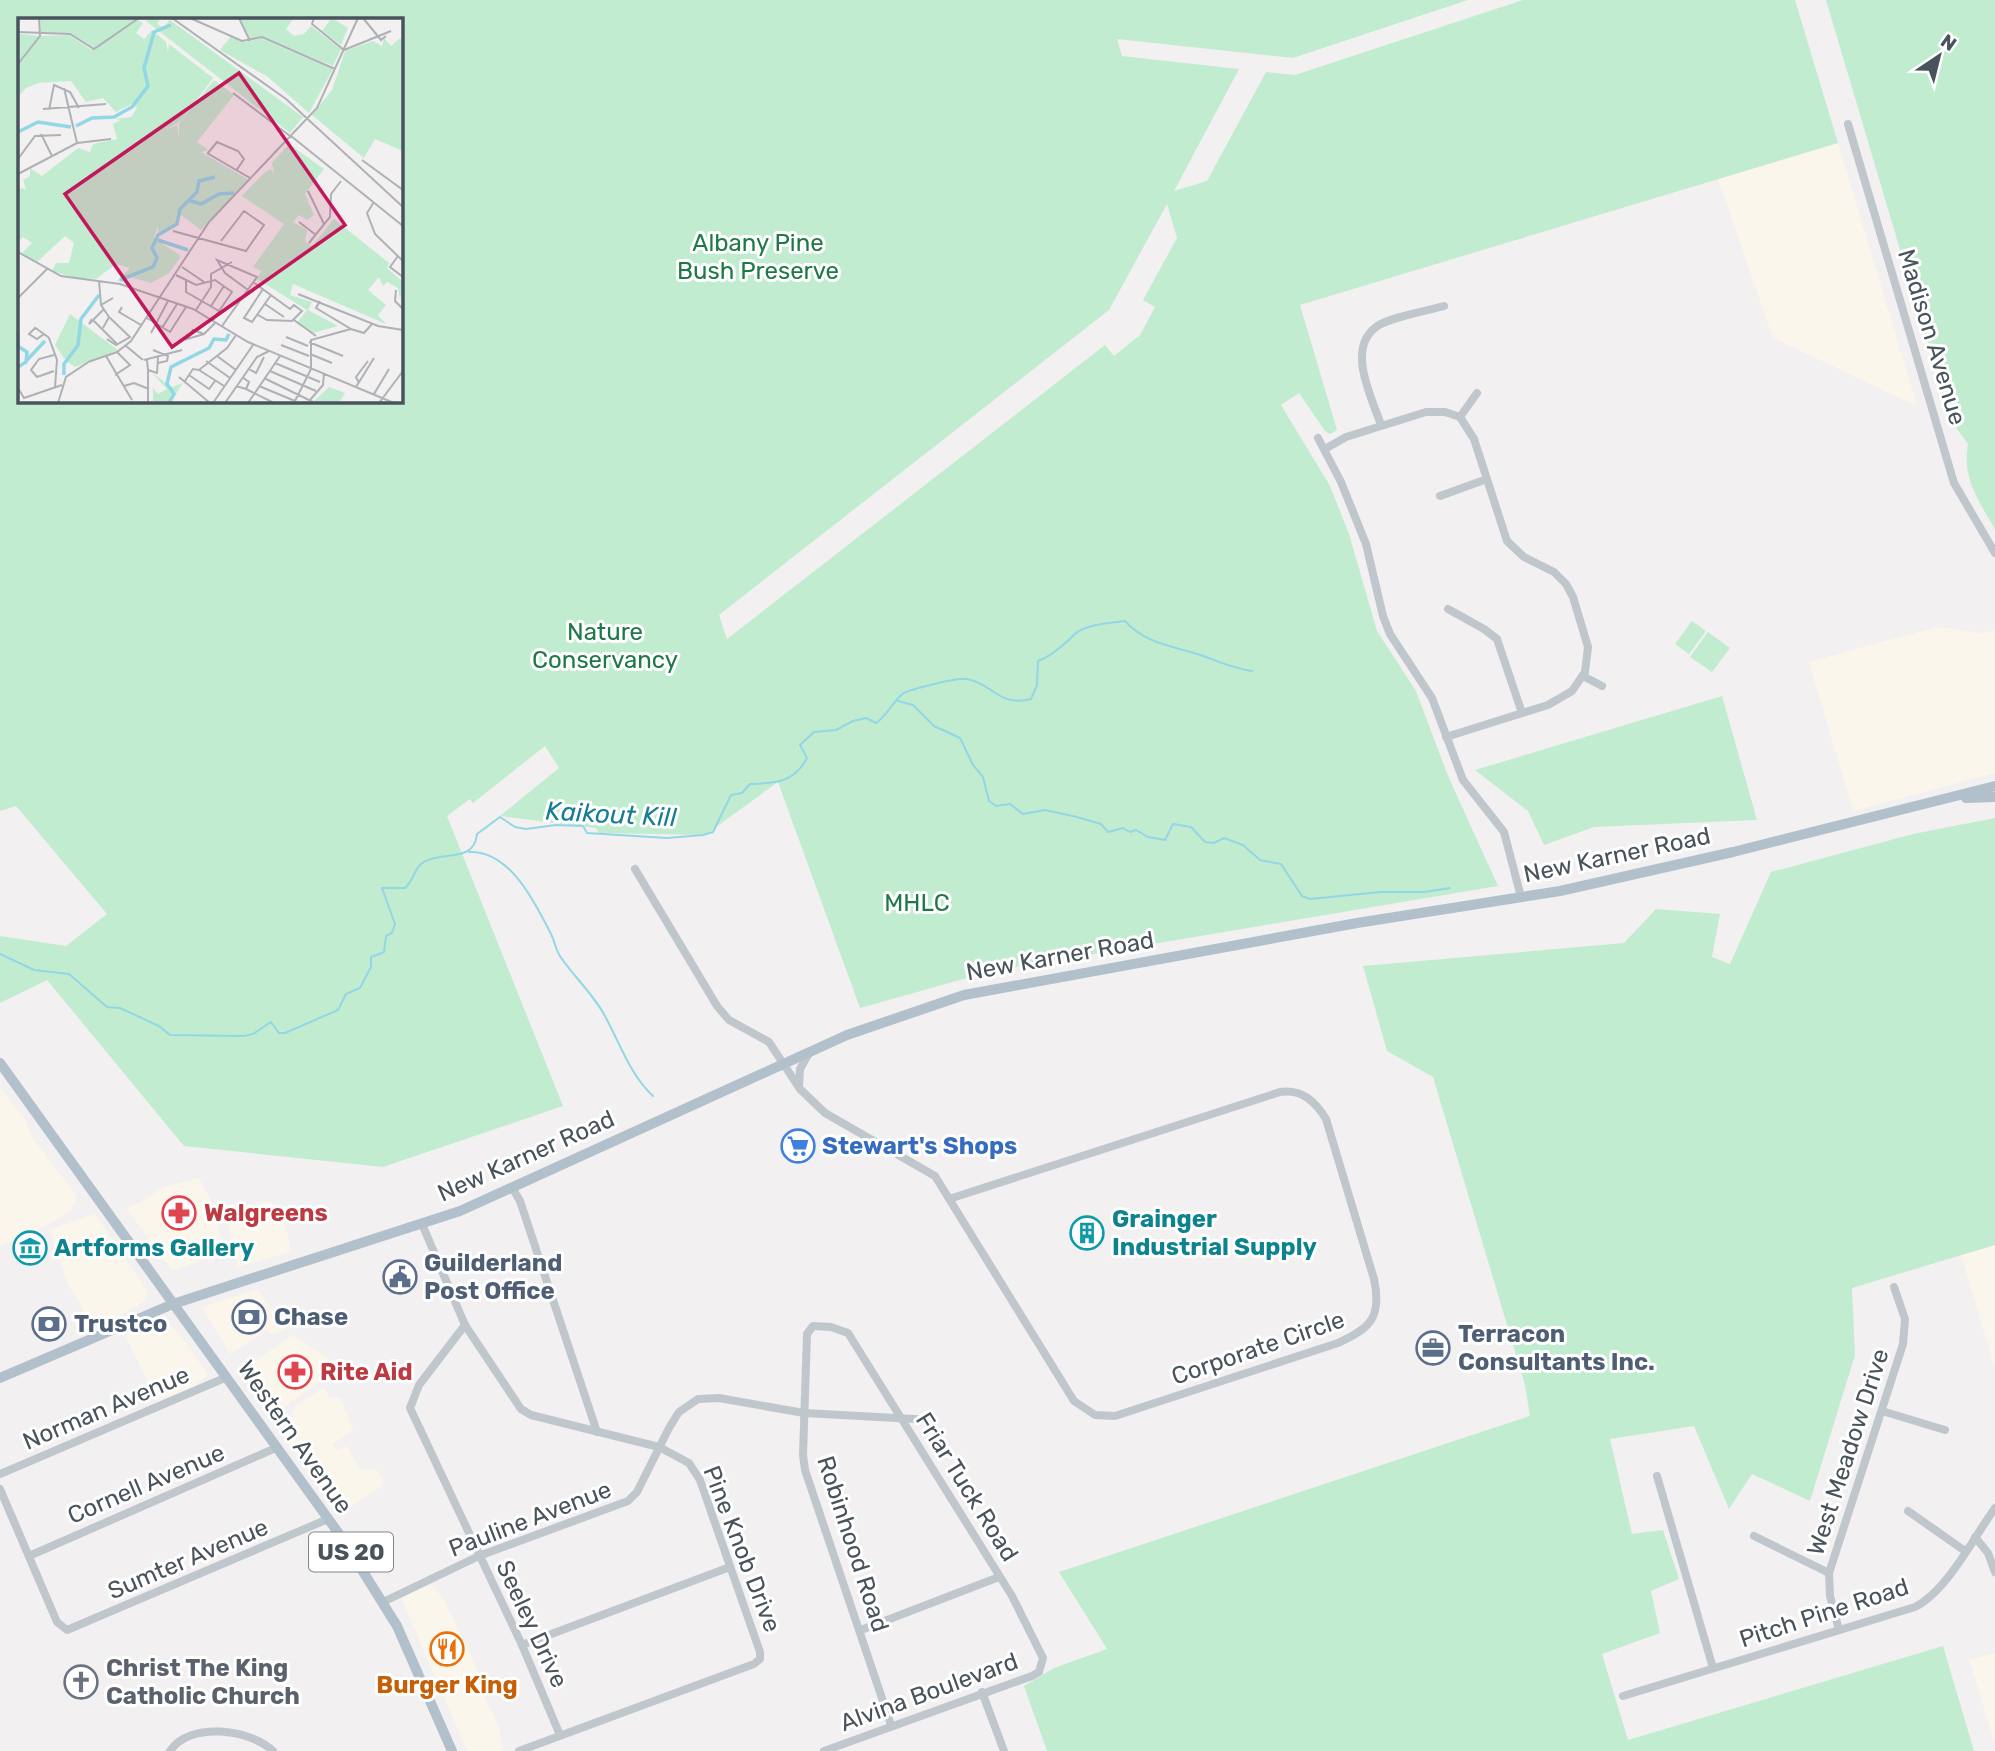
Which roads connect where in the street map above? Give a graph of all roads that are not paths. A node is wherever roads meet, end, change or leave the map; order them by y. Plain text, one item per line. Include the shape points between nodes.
1 (1848, 124) dead end
2 (1444, 306) dead end
3 (1477, 393) dead end
4 (1460, 417) junction
5 (1381, 425) junction
6 (1318, 438) dead end
7 (1325, 449) junction
8 (1487, 479) junction
9 (1440, 496) dead end
10 (1995, 553) edge
11 (1448, 609) dead end
12 (1583, 676) junction
13 (1602, 686) dead end
14 (1522, 713) junction
15 (1446, 737) junction
16 (1995, 786) edge
17 (1995, 797) edge
18 (1943, 800) junction
19 (635, 869) dead end
20 (1521, 897) junction
21 (811, 1051) junction
22 (0, 1063) edge
23 (783, 1065) junction
24 (800, 1089) junction
25 (513, 1189) junction
26 (948, 1199) junction
27 (422, 1224) junction
28 (1894, 1287) dead end
29 (173, 1304) junction
30 (465, 1325) junction
31 (848, 1334) joint
32 (228, 1377) junction
33 (0, 1378) edge
34 (1882, 1411) junction
35 (804, 1413) junction
36 (902, 1419) junction
37 (933, 1420) dead end
38 (1945, 1430) dead end
39 (597, 1432) junction
40 (278, 1447) junction
41 (659, 1447) junction
42 (0, 1474) edge
43 (1657, 1476) dead end
44 (0, 1489) edge
45 (1995, 1508) edge
46 (1908, 1511) dead end
47 (328, 1519) junction
48 (1754, 1536) dead end
49 (1975, 1537) junction
50 (1965, 1551) junction
51 (29, 1556) junction
52 (479, 1556) junction
53 (730, 1567) junction
54 (1995, 1572) edge
55 (1829, 1573) junction
56 (999, 1577) junction
57 (383, 1602) junction
58 (861, 1630) junction
59 (1839, 1630) junction
60 (522, 1645) junction
61 (1043, 1664) joint
62 (1713, 1668) junction
63 (982, 1692) junction
64 (1623, 1696) dead end
65 (891, 1725) junction
66 (560, 1735) junction
67 (843, 1748) edge
68 (170, 1751) edge
69 (273, 1751) edge
70 (452, 1751) edge
71 (519, 1751) edge
72 (824, 1751) edge
73 (1004, 1751) edge

1 - 10 street, Madison Avenue via 1954,483
2 - 5 street via 1380,325 1367,338 1361,358
3 - 4 street
4 - 5 street via 1426,412
4 - 8 street via 1474,439
5 - 7 street
6 - 7 street
7 - 15 street via 1366,544 1390,634 1422,680
8 - 9 street
8 - 12 street via 1507,541 1524,557 1554,572 1573,597 1588,648
11 - 14 street via 1497,639
12 - 13 street
12 - 14 street via 1564,698
14 - 15 street
15 - 20 street via 1463,780 1504,832
16 - 18 main road, New Karner Road
17 - 18 main road
18 - 20 main road, New Karner Road via 1733,852
19 - 23 street, Corporate Circle via 717,1006 729,1020 769,1042
20 - 21 main road, New Karner Road via 986,989 892,1017
21 - 23 main road, New Karner Road
21 - 24 street via 800,1069
22 - 29 main road, Western Avenue / US 20
23 - 24 street, Corporate Circle
23 - 25 main road, New Karner Road
24 - 26 street, Corporate Circle via 835,1120 928,1170
25 - 27 main road, New Karner Road
25 - 39 street via 525,1213
26 - 26 street, Corporate Circle via 1074,1401 1095,1415 1115,1416 1338,1343 1362,1331 1375,1311 1374,1279 1326,1119 1310,1099 1295,1092 1280,1092
27 - 29 main road, New Karner Road
27 - 30 street, Pine Knob Drive
28 - 34 street, West Meadow Drive via 1906,1327
29 - 32 main road, Western Avenue / US 20
29 - 33 main road, New Karner Road
30 - 39 street, Pine Knob Drive via 521,1409
30 - 52 street, Seeley Drive via 412,1397 412,1415
31 - 35 street, Robinhood Road via 831,1327 809,1330
31 - 36 street, Friar Tuck Road
32 - 40 main road, Western Avenue / US 20
32 - 42 street, Norman Avenue
34 - 38 street
34 - 55 street, West Meadow Drive
35 - 36 street, Pauline Avenue
35 - 41 street, Pauline Avenue via 719,1398 698,1399 680,1412
35 - 58 street, Robinhood Road via 808,1481
36 - 37 street, Pauline Avenue
36 - 56 street, Friar Tuck Road
39 - 41 street, Pine Knob Drive
40 - 47 main road, Western Avenue / US 20
40 - 51 street, Cornell Avenue
41 - 52 street, Pauline Avenue via 628,1501
41 - 53 street, Pine Knob Drive via 694,1468
43 - 62 street
44 - 51 street
45 - 49 street, Pitch Pine Road
46 - 50 street
47 - 51 street, Sumter Avenue via 73,1629 62,1629
47 - 57 main road, Western Avenue / US 20
48 - 55 street
49 - 50 street, Pitch Pine Road
49 - 54 street
50 - 59 street, Pitch Pine Road via 1923,1603
52 - 57 street, Pauline Avenue
52 - 60 street, Seeley Drive
53 - 60 street
53 - 66 street, Pine Knob Drive via 760,1659
55 - 59 street, West Meadow Drive
56 - 58 street
56 - 61 street, Friar Tuck Road via 1036,1639
57 - 70 main road, Western Avenue / US 20
58 - 65 street, Robinhood Road
59 - 62 street, Pitch Pine Road
60 - 66 street, Seeley Drive
61 - 63 street, Alvina Boulevard via 1032,1676
62 - 64 street, Pitch Pine Road
63 - 65 street, Alvina Boulevard
63 - 73 street
65 - 67 street, Alvina Boulevard
66 - 71 street
67 - 72 street, Alvina Boulevard
68 - 69 street via 185,1738 209,1733 253,1738

